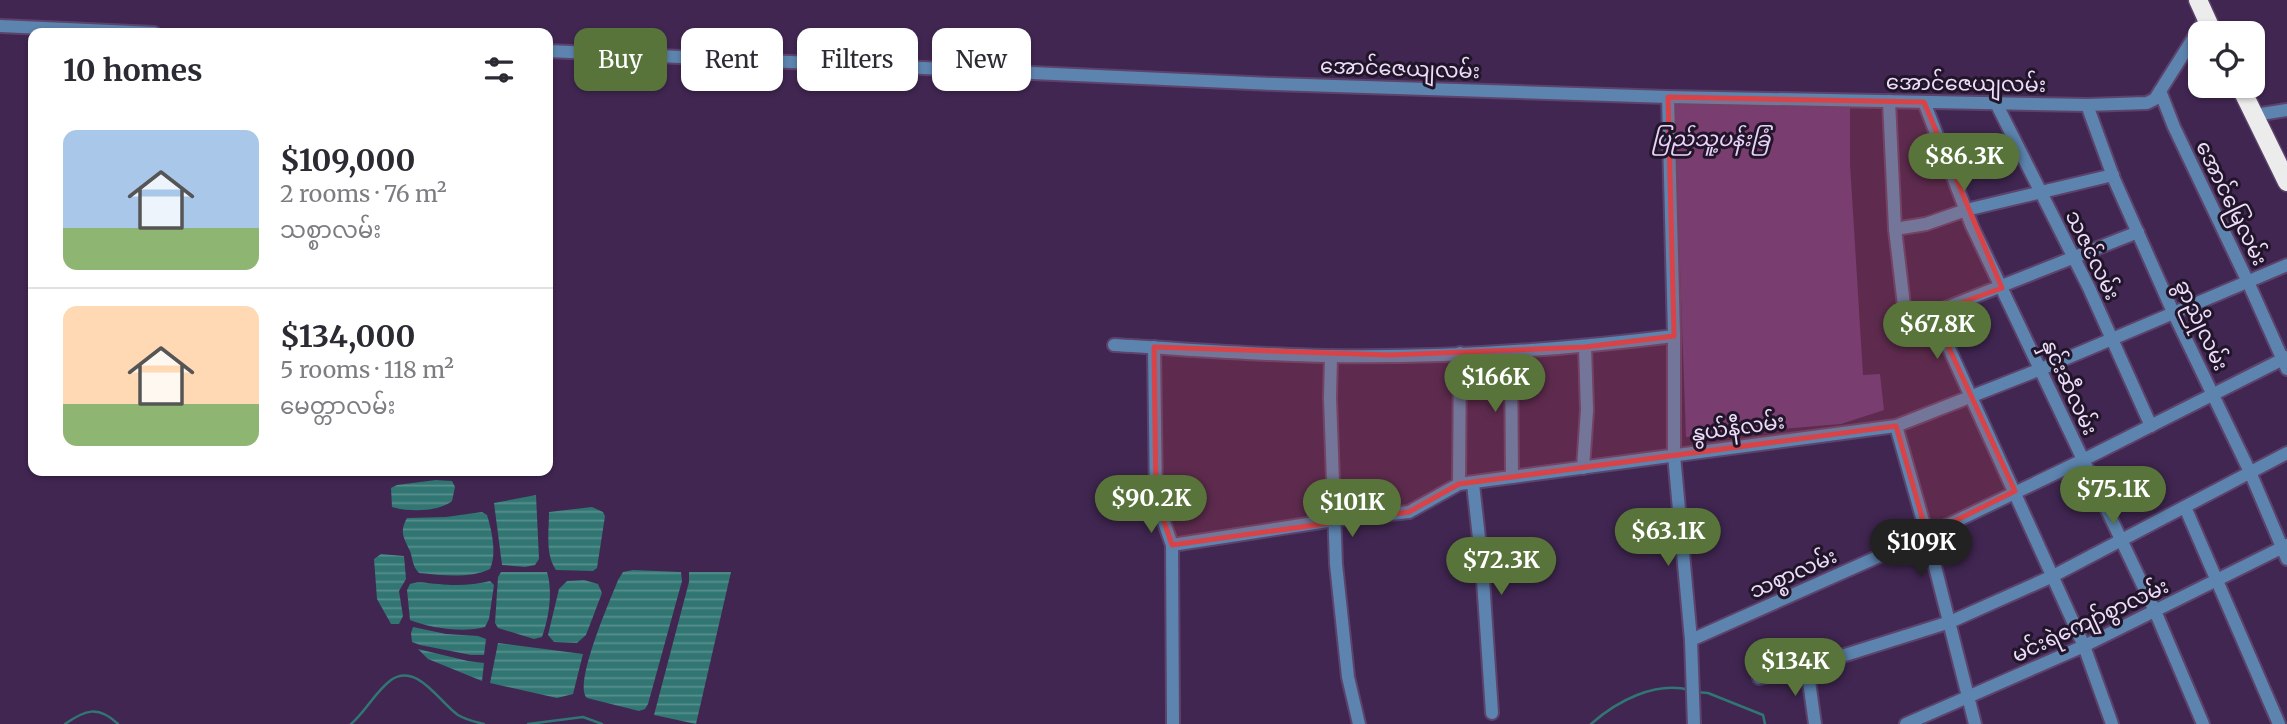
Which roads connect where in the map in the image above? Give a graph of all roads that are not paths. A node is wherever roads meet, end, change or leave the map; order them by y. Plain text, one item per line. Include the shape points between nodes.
1 (2198, 0) edge
2 (2208, 21) edge
3 (0, 26) edge
4 (44, 28) edge
5 (553, 51) edge
6 (2188, 55) edge
7 (2160, 91) junction
8 (1668, 97) junction
9 (2246, 98) edge
10 (1888, 101) junction
11 (1924, 102) junction
12 (1996, 103) junction
13 (2087, 105) junction
14 (2287, 110) edge
15 (2255, 115) junction
16 (2113, 175) junction
17 (2287, 182) edge
18 (2040, 191) junction
19 (1966, 210) junction
20 (1895, 229) junction
21 (2138, 232) junction
22 (2074, 257) junction
23 (2287, 265) edge
24 (2248, 282) junction
25 (2002, 288) junction
26 (2173, 312) junction
27 (1933, 313) junction
28 (1674, 336) junction
29 (2112, 340) junction
30 (1114, 345) dead end
31 (1585, 346) junction
32 (1154, 347) junction
33 (1511, 352) junction
34 (1460, 353) junction
35 (1331, 356) junction
36 (2286, 361) edge
37 (2041, 369) junction
38 (2212, 393) junction
39 (1972, 396) junction
40 (1896, 426) junction
41 (2151, 426) junction
42 (2287, 453) edge
43 (1674, 455) junction
44 (2083, 460) junction
45 (1583, 468) junction
46 (2250, 472) junction
47 (1512, 477) junction
48 (1459, 484) junction
49 (1473, 484) junction
50 (2015, 491) junction
51 (2185, 507) junction
52 (1334, 520) junction
53 (1927, 535) junction
54 (2121, 541) junction
55 (1172, 545) junction
56 (2285, 551) edge
57 (2053, 576) junction
58 (2217, 581) junction
59 (2155, 611) junction
60 (1950, 622) junction
61 (1691, 640) junction
62 (2084, 646) junction
63 (1807, 667) junction
64 (1759, 678) dead end
65 (1969, 696) junction
66 (1492, 713) dead end
67 (1359, 723) edge
68 (1173, 724) edge
69 (1694, 724) edge
70 (1815, 724) edge
71 (1906, 724) edge
72 (1975, 724) edge
73 (2112, 724) edge
74 (2203, 724) edge
75 (2278, 724) edge

1 - 2 highway
3 - 4 street
5 - 8 street, အောင်ဇေယျလမ်း
6 - 7 street
7 - 13 street, အောင်ဇေယျလမ်း via 2147,103
7 - 24 street, အောင်မြေလမ်း
8 - 10 street, အောင်ဇေယျလမ်း
8 - 28 street
9 - 15 highway
10 - 11 street, အောင်ဇေယျလမ်း
10 - 20 street
11 - 12 street, အောင်ဇေယျလမ်း
11 - 19 street, နှင်းဆီလမ်း
12 - 13 street, အောင်ဇေယျလမ်း
12 - 18 street, သဇင်လမ်း
13 - 16 street, ခွာညိုလမ်း
14 - 15 street
15 - 17 highway
16 - 18 street
16 - 21 street, ခွာညိုလမ်း
18 - 19 street
18 - 22 street, သဇင်လမ်း
19 - 20 street
19 - 25 street, နှင်းဆီလမ်း
20 - 27 street via 1905,314
21 - 22 street
21 - 26 street, ခွာညိုလမ်း
22 - 25 street
22 - 29 street, သဇင်လမ်း
23 - 24 street, နွယ်နီလမ်း
24 - 26 street, နွယ်နီလမ်း
24 - 36 street, အောင်မြေလမ်း
25 - 27 street
25 - 37 street, နှင်းဆီလမ်း
26 - 29 street, နွယ်နီလမ်း
26 - 38 street, ခွာညိုလမ်း
27 - 39 street
28 - 31 street
28 - 43 street
29 - 37 street, နွယ်နီလမ်း
29 - 41 street, သဇင်လမ်း
30 - 32 street
31 - 33 street
31 - 45 street
32 - 35 street
32 - 55 street via 1156,499
33 - 34 street
33 - 47 street
34 - 35 street
34 - 48 street
35 - 52 street
36 - 38 street, သစ္စာလမ်း
37 - 39 street, နွယ်နီလမ်း
37 - 44 street, နှင်းဆီလမ်း
38 - 41 street, သစ္စာလမ်း
38 - 46 street, ခွာညိုလမ်း
39 - 40 street, နွယ်နီလမ်း
39 - 50 street
40 - 43 street, နွယ်နီလမ်း
40 - 53 street
41 - 44 street, သစ္စာလမ်း
42 - 46 street
43 - 45 street, နွယ်နီလမ်း
43 - 61 street
44 - 50 street, သစ္စာလမ်း
44 - 54 street, နှင်းဆီလမ်း
45 - 47 street, နွယ်နီလမ်း
46 - 51 street
46 - 56 street, ခွာညိုလမ်း
47 - 49 street, နွယ်နီလမ်း
48 - 49 street, နွယ်နီလမ်း
48 - 52 street, နွယ်နီလမ်း via 1409,512
49 - 66 street
50 - 53 street, သစ္စာလမ်း
50 - 57 street
51 - 54 street
51 - 58 street
52 - 55 street, နွယ်နီလမ်း
52 - 67 street via 1341,623
53 - 60 street
53 - 61 street, သစ္စာလမ်း
54 - 57 street
54 - 59 street, နှင်းဆီလမ်း
55 - 68 street
56 - 58 street, မင်းရဲကျော်စွာလမ်း
57 - 60 street
57 - 62 street
58 - 59 street, မင်းရဲကျော်စွာလမ်း
58 - 75 street
59 - 62 street, မင်းရဲကျော်စွာလမ်း
59 - 74 street, နှင်းဆီလမ်း
60 - 63 street
60 - 65 street
61 - 69 street
62 - 65 street, မင်းရဲကျော်စွာလမ်း
62 - 73 street
63 - 64 street
63 - 70 street
65 - 71 street, မင်းရဲကျော်စွာလမ်း
65 - 72 street

